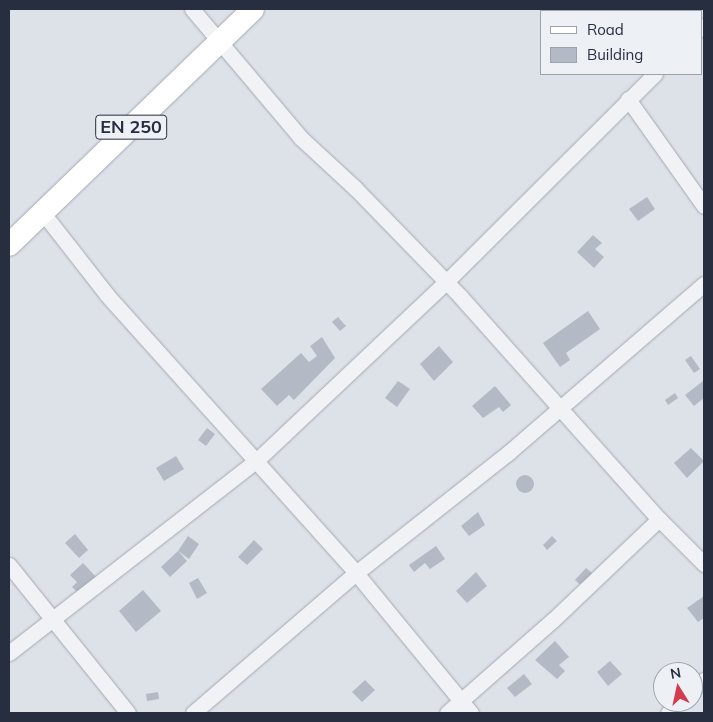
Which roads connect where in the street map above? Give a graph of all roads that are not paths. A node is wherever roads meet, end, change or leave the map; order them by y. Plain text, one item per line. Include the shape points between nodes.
1 (192, 9) edge
2 (253, 9) edge
3 (220, 40) junction
4 (654, 75) edge
5 (628, 99) junction
6 (704, 206) edge
7 (43, 213) junction
8 (9, 245) edge
9 (446, 282) junction
10 (704, 284) edge
11 (560, 409) junction
12 (256, 460) junction
13 (660, 519) junction
14 (704, 564) edge
15 (9, 565) edge
16 (356, 573) junction
17 (52, 620) junction
18 (9, 653) edge
19 (466, 708) edge
20 (128, 713) edge
21 (193, 713) edge
22 (447, 713) edge

1 - 3 street
2 - 3 main road, EN 250
3 - 7 main road, EN 250
3 - 9 street via 301,138 356,188
4 - 5 street
5 - 6 street
5 - 9 street
7 - 8 main road, EN 250
7 - 12 street via 107,295
9 - 11 street
9 - 12 street
10 - 11 street
11 - 13 street
11 - 16 street
12 - 16 street
12 - 17 street
13 - 14 street
13 - 19 street
15 - 17 street
16 - 19 street
16 - 21 street
17 - 18 street
17 - 20 street
19 - 22 street

